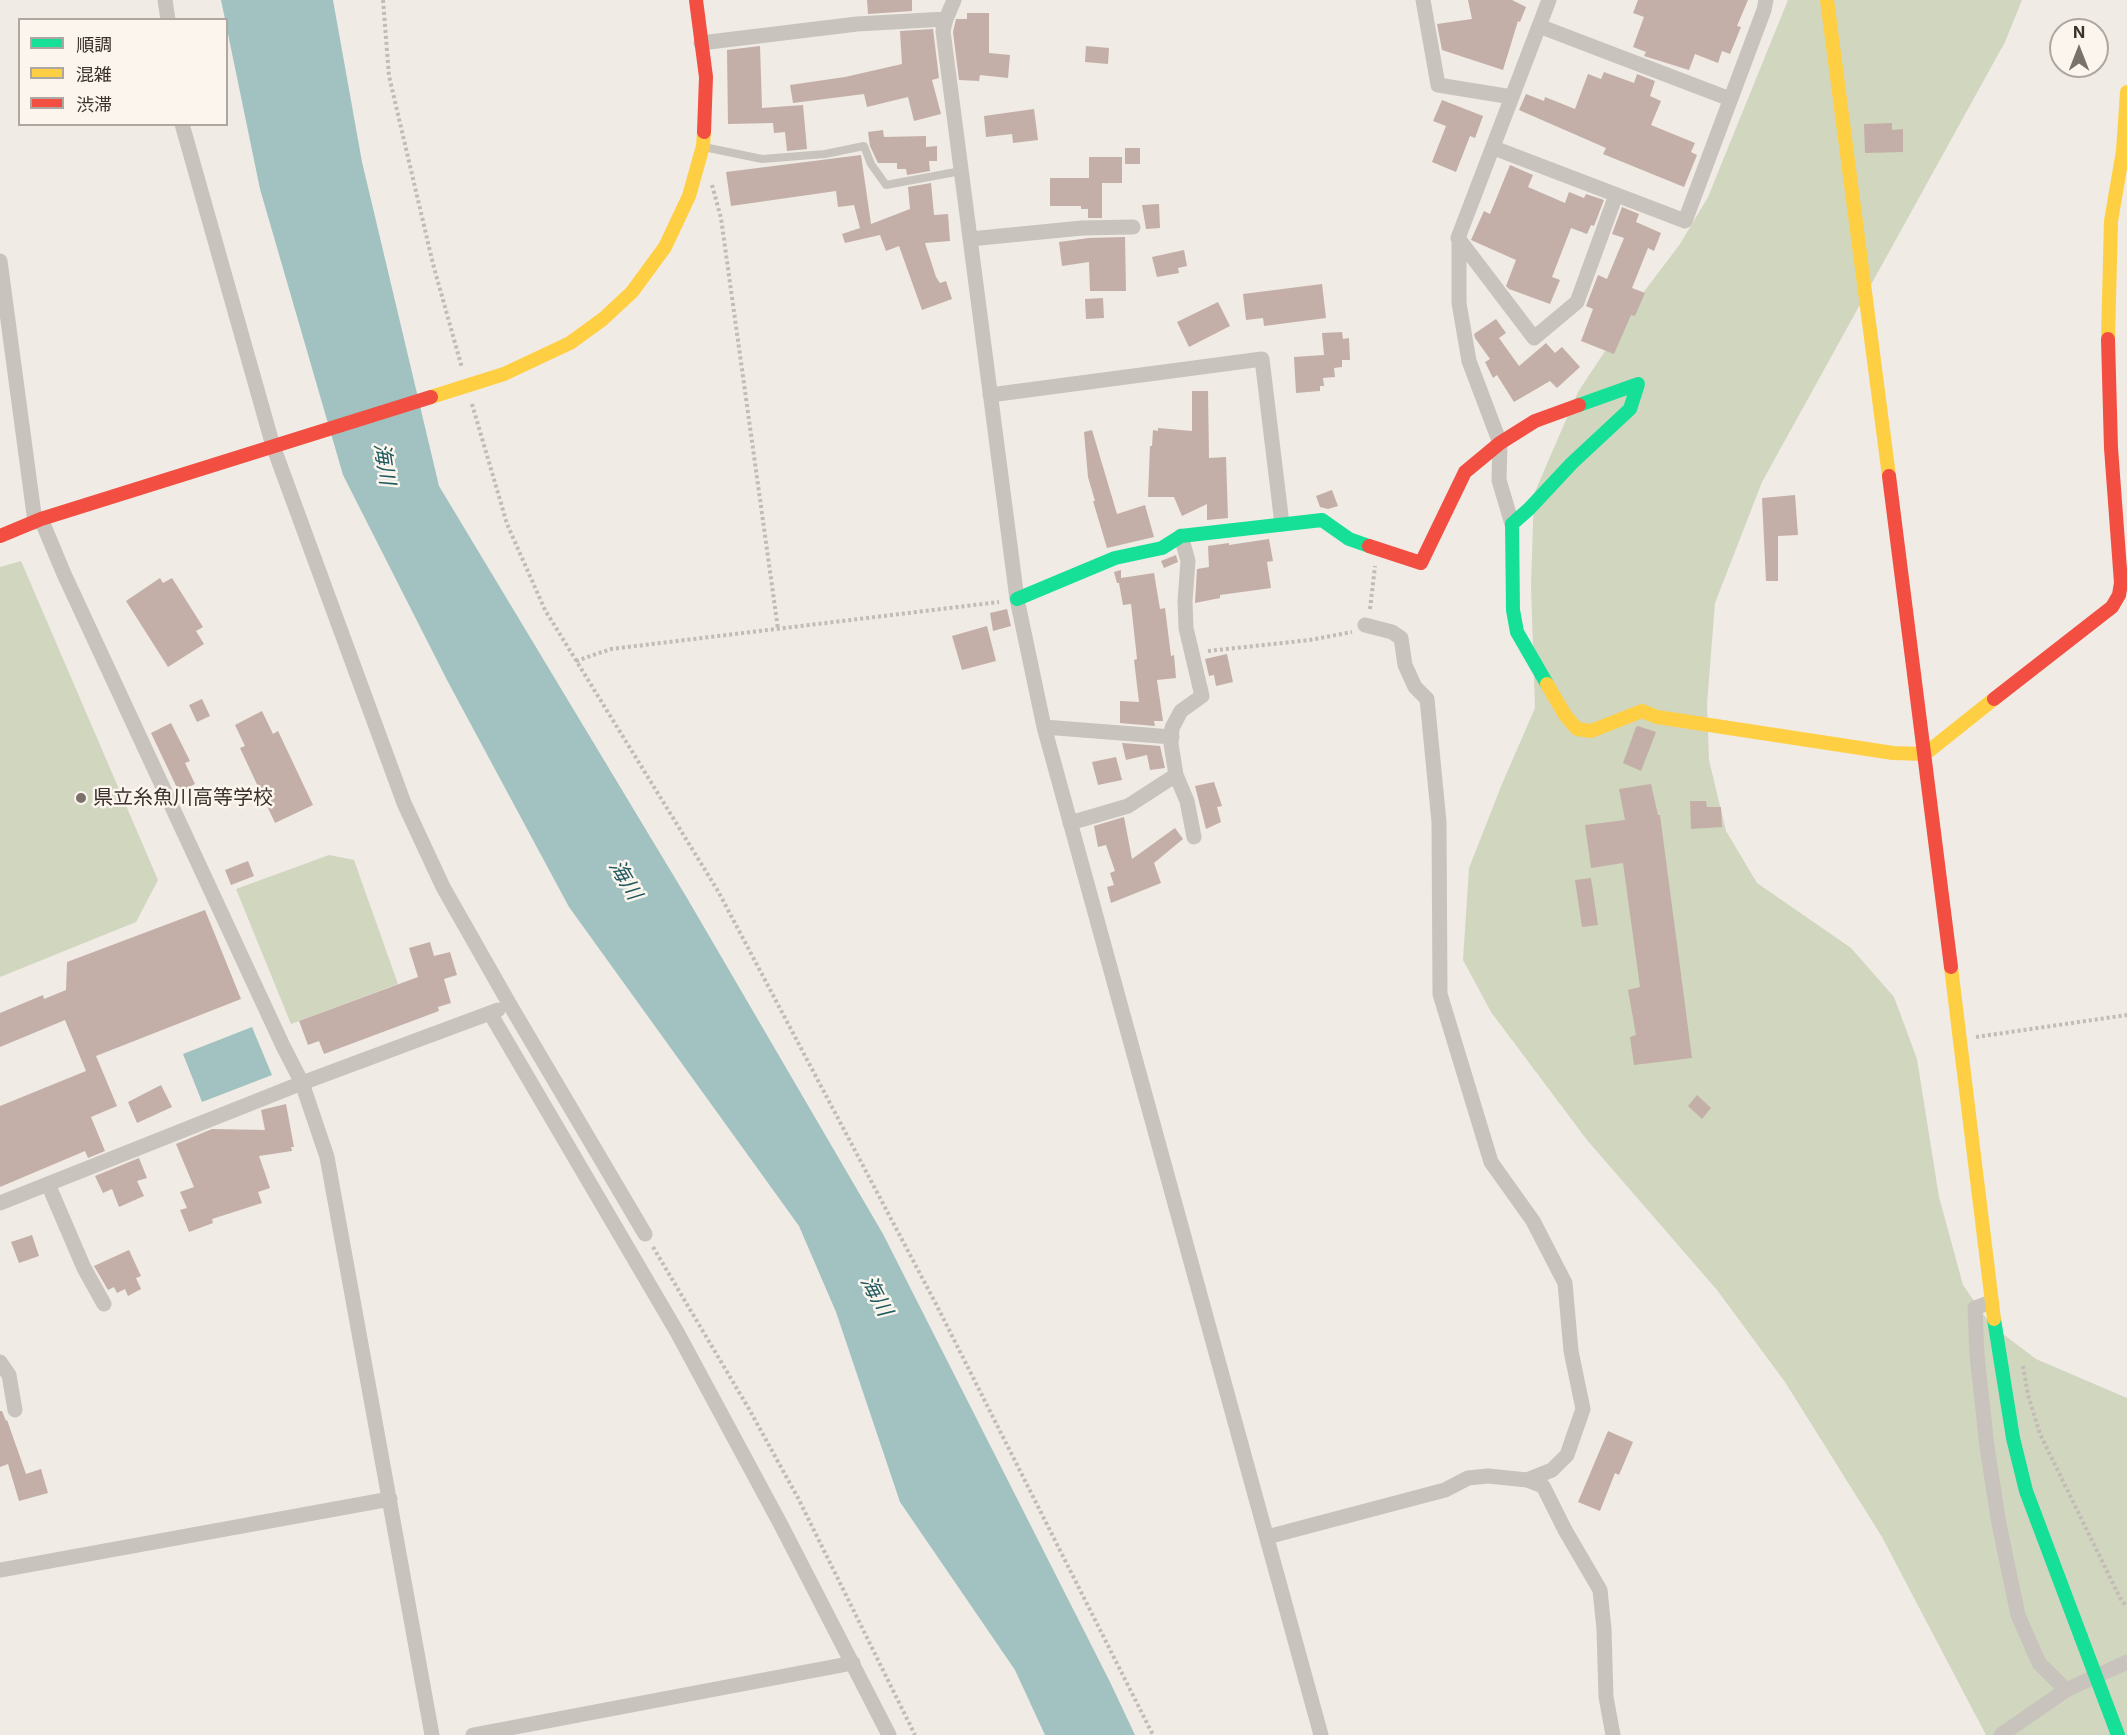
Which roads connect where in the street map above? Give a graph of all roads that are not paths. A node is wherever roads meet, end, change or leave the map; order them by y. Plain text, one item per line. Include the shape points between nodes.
1 (165, 0) edge
2 (696, 0) edge
3 (954, 0) edge
4 (1423, 0) edge
5 (1550, 0) edge
6 (1766, 0) edge
7 (1827, 0) edge
8 (168, 18) edge
9 (946, 18) junction
10 (1539, 26) junction
11 (701, 43) junction
12 (2127, 92) edge
13 (1512, 97) junction
14 (1730, 99) junction
15 (183, 126) edge
16 (703, 146) junction
17 (1494, 148) junction
18 (961, 171) junction
19 (1616, 195) junction
20 (1133, 227) dead end
21 (970, 239) junction
22 (1460, 240) junction
23 (0, 261) edge
24 (990, 395) junction
25 (1500, 443) junction
26 (273, 446) junction
27 (38, 521) junction
28 (1282, 524) junction
29 (1512, 524) junction
30 (0, 536) edge
31 (1181, 536) junction
32 (1017, 599) junction
33 (1365, 625) road end
34 (1044, 728) junction
35 (1172, 737) junction
36 (1925, 754) junction
37 (1176, 775) junction
38 (1070, 823) junction
39 (1194, 837) dead end
40 (510, 1005) junction
41 (490, 1013) junction
42 (302, 1083) junction
43 (48, 1184) junction
44 (0, 1203) edge
45 (645, 1234) road end
46 (1991, 1302) junction
47 (104, 1304) dead end
48 (0, 1362) edge
49 (15, 1410) dead end
50 (1527, 1480) junction
51 (390, 1499) junction
52 (1267, 1537) junction
53 (0, 1570) edge
54 (2127, 1662) edge
55 (853, 1663) junction
56 (2066, 1690) junction
57 (432, 1735) edge
58 (473, 1735) edge
59 (889, 1735) edge
60 (1321, 1735) edge
61 (1612, 1735) edge
62 (2001, 1735) edge
63 (2118, 1735) edge

1 - 8 street
2 - 11 street
3 - 9 street
4 - 13 street via 1438,86
5 - 10 street
6 - 14 street
7 - 36 street
9 - 11 street via 856,24
9 - 18 street via 943,31
10 - 13 street
10 - 14 street
11 - 16 street via 705,77
12 - 36 street via 2123,151 2110,221 2108,321 2119,595 2112,607
13 - 17 street
14 - 19 street via 1684,221
15 - 26 street
16 - 18 lane via 762,159 825,154 864,146 886,185
16 - 26 street via 689,196 665,247 632,292 570,343 504,374
17 - 19 street
17 - 22 street
18 - 21 street
19 - 22 street via 1577,302 1534,338
20 - 21 street
21 - 24 street
22 - 25 street via 1459,303 1470,361
23 - 27 street
24 - 28 street via 1262,359
24 - 32 street
25 - 28 street via 1465,472 1421,563 1348,539 1322,520
25 - 29 street via 1499,480
25 - 29 street via 1536,421 1638,384 1630,408
26 - 27 street
26 - 40 street via 404,804 443,887
27 - 30 street
27 - 42 street
28 - 31 street
29 - 36 street via 1517,632 1577,729 1591,731 1642,711 1657,717 1893,753
31 - 32 street via 1162,548 1115,558
31 - 35 street via 1188,561 1186,628 1202,696 1181,711
32 - 34 street
33 - 50 street via 1401,638 1405,665 1415,687 1427,699 1439,822 1440,994 1491,1162 1533,1221 1565,1283 1571,1351 1583,1409 1567,1455 1552,1470
34 - 35 street
34 - 38 street
35 - 37 street
36 - 46 street
37 - 38 street via 1128,806
37 - 39 street via 1188,801
38 - 52 street
40 - 41 street
40 - 45 street
41 - 42 street
41 - 55 street via 677,1332
42 - 43 street
42 - 51 street via 327,1156
43 - 44 street
43 - 47 street
46 - 56 street via 1975,1308 1976,1343 1999,1524 2018,1615 2039,1663
46 - 63 street, bridge via 2013,1438 2026,1491
48 - 49 street via 9,1375
50 - 52 street via 1468,1478 1445,1490
50 - 61 street via 1543,1486 1600,1590
51 - 53 street
51 - 57 street
52 - 60 street
54 - 56 street
55 - 58 street
55 - 59 street
56 - 62 street

